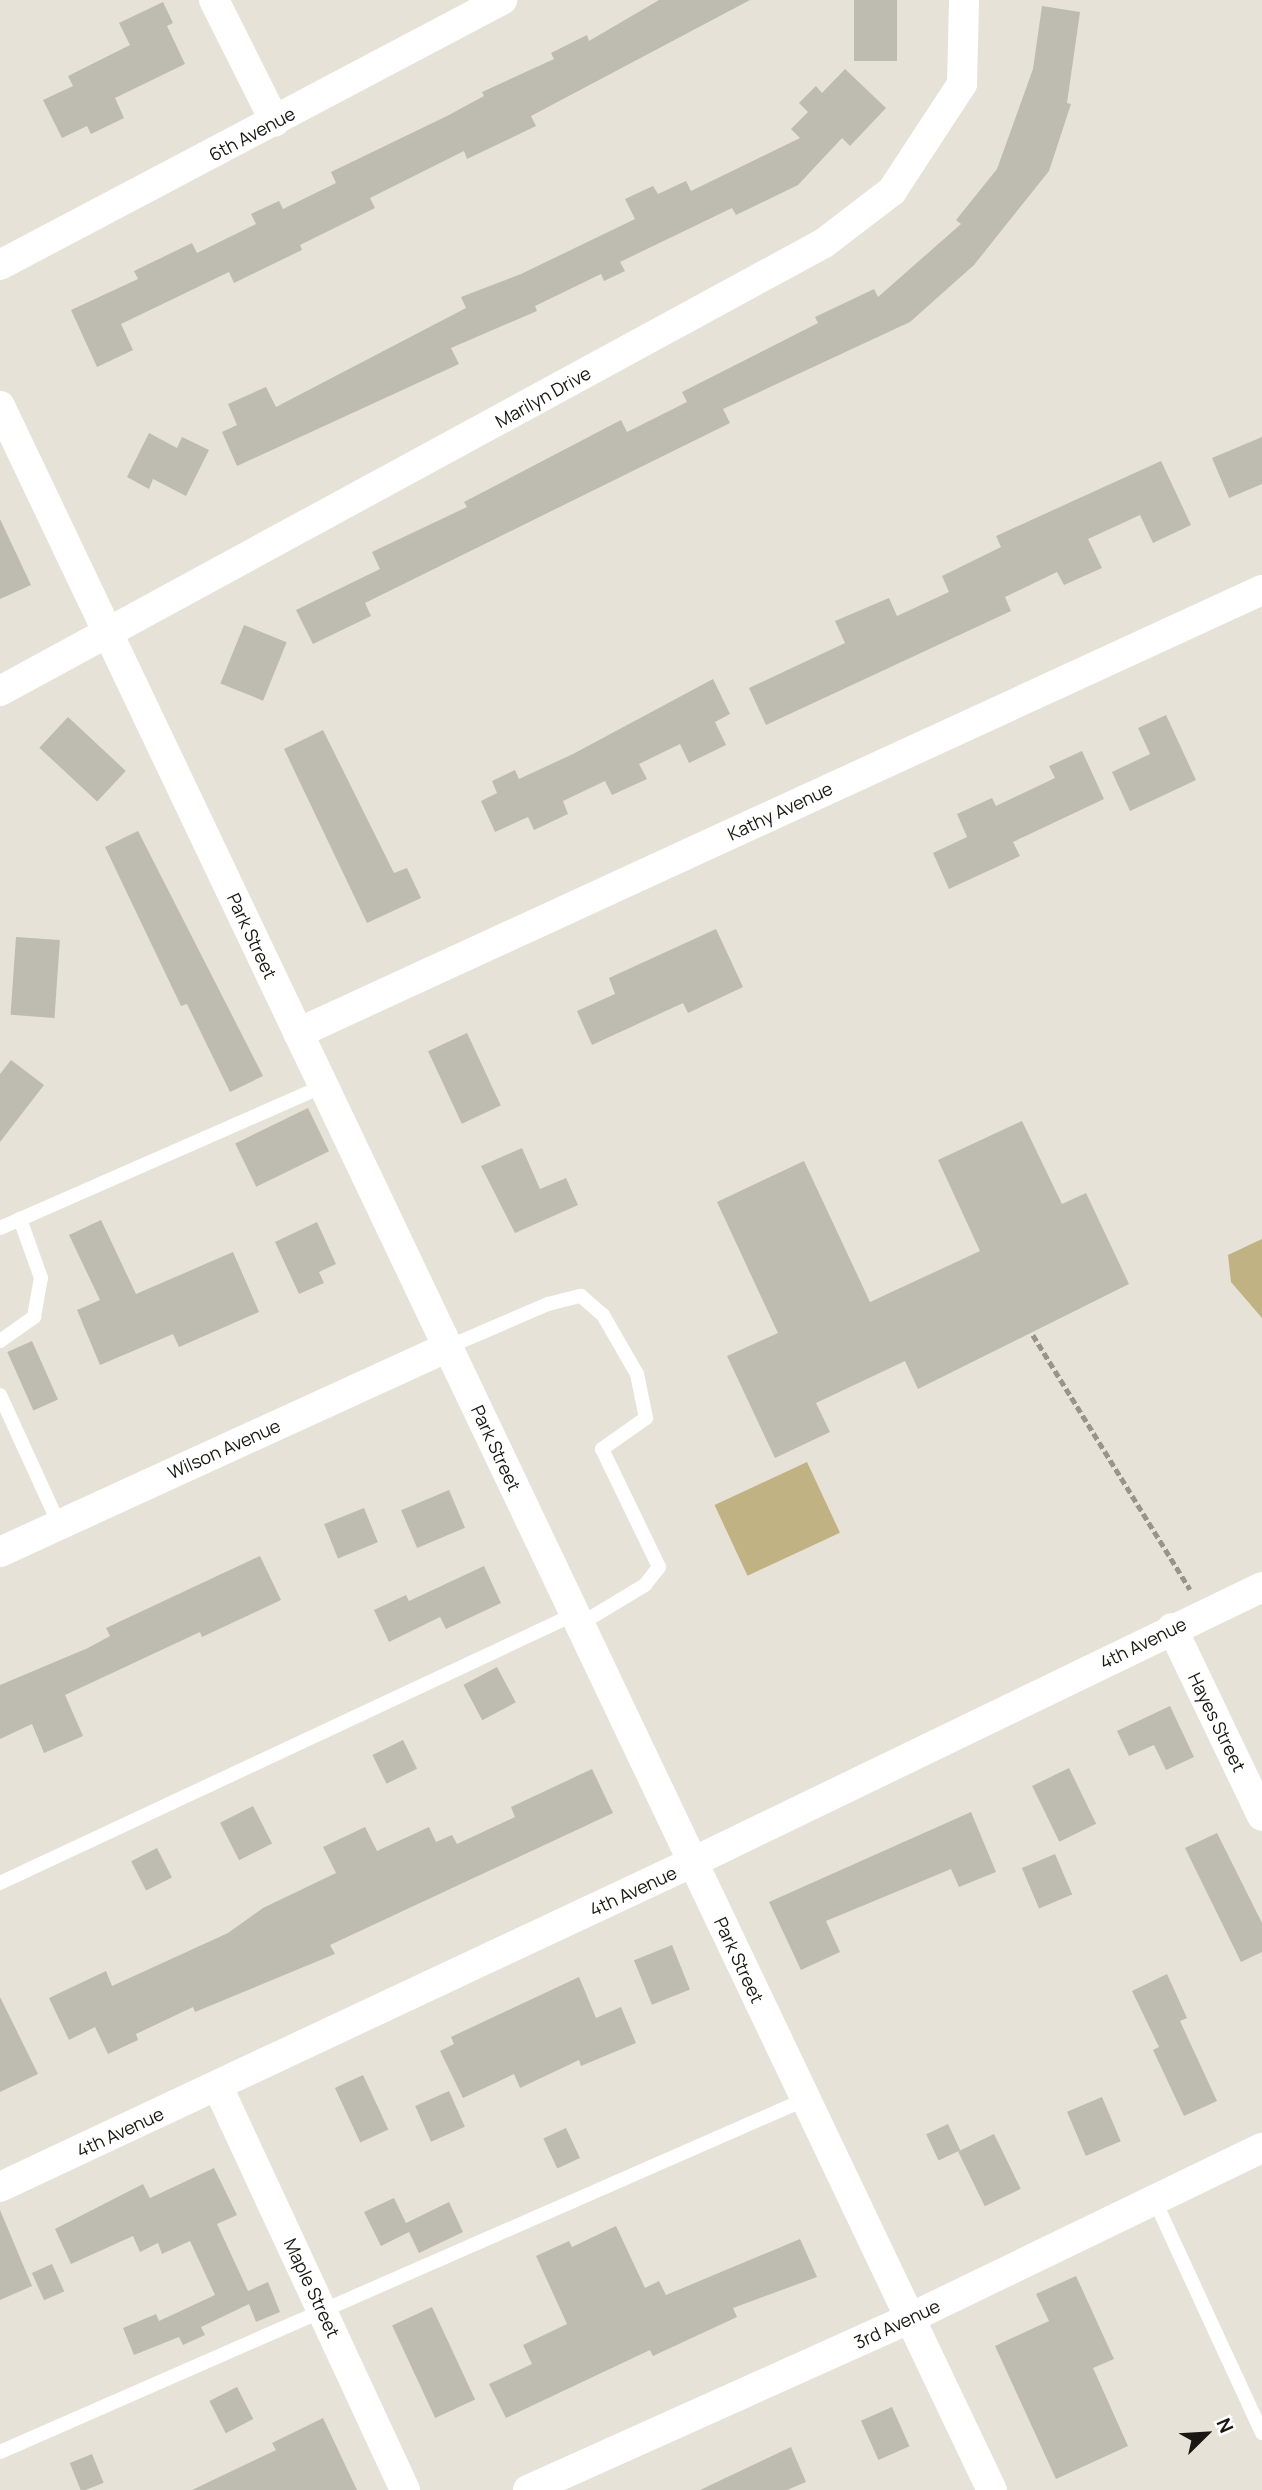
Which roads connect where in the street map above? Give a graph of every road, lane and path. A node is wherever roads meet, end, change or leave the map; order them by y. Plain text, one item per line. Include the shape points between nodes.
1 (214, 0) edge
2 (502, 0) edge
3 (964, 0) edge
4 (275, 122) junction
5 (0, 265) edge
6 (0, 406) edge
7 (1262, 590) edge
8 (109, 635) junction
9 (0, 691) edge
10 (298, 1033) junction
11 (324, 1086) junction
12 (20, 1219) junction
13 (0, 1228) edge
14 (1033, 1335) dead end
15 (0, 1341) edge
16 (448, 1347) junction
17 (0, 1395) edge
18 (59, 1524) junction
19 (0, 1552) edge
20 (1262, 1587) edge
21 (1206, 1614) junction
22 (577, 1619) junction
23 (1172, 1628) junction
24 (1262, 1816) edge
25 (693, 1862) junction
26 (0, 1883) edge
27 (218, 2087) junction
28 (806, 2099) junction
29 (1262, 2148) edge
30 (0, 2187) edge
31 (1154, 2199) junction
32 (321, 2309) junction
33 (910, 2318) junction
34 (1262, 2433) edge
35 (0, 2452) edge
36 (405, 2490) edge
37 (528, 2490) edge
38 (992, 2490) edge

1 - 4 street
2 - 4 street, 6th Avenue
3 - 8 street, Marilyn Drive via 962,84 892,191 824,243
4 - 5 street, 6th Avenue
6 - 8 street, Park Street
7 - 10 street, Kathy Avenue
8 - 9 street, Marilyn Drive
8 - 10 street, Park Street
10 - 11 street, Park Street
11 - 12 lane
11 - 16 street, Park Street
12 - 13 lane
12 - 15 lane via 41,1278 34,1317
14 - 21 path
16 - 18 street, Wilson Avenue
16 - 22 street, Park Street
16 - 22 lane via 548,1304 580,1296 603,1315 637,1374 646,1418 602,1449 659,1567 645,1585
17 - 18 lane
18 - 19 street, Wilson Avenue
20 - 21 street, 4th Avenue
21 - 23 street, 4th Avenue
22 - 25 street, Park Street
22 - 26 lane
23 - 24 street, Hayes Street
23 - 25 street, 4th Avenue
25 - 27 street, 4th Avenue
25 - 28 street, Park Street
27 - 30 street, 4th Avenue
27 - 32 street, Maple Street
28 - 32 lane
28 - 33 street, Park Street
29 - 31 street, 3rd Avenue
31 - 33 street, 3rd Avenue
31 - 34 lane
32 - 35 lane
32 - 36 street, Maple Street
33 - 37 street, 3rd Avenue
33 - 38 street, Park Street

